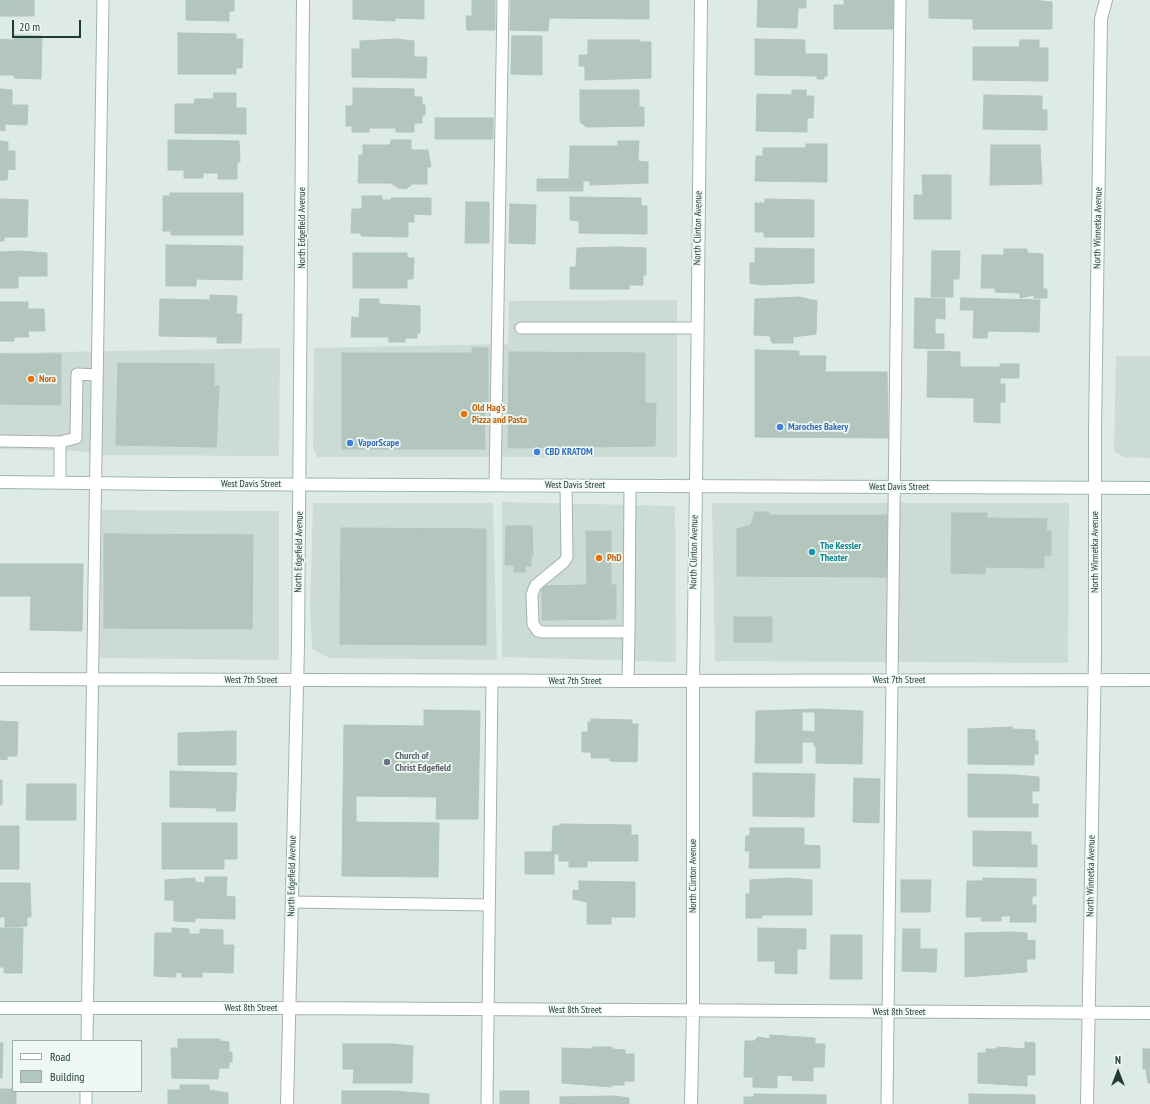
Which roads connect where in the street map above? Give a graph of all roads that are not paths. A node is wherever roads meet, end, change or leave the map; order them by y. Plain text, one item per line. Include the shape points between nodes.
1 (103, 0) edge
2 (303, 0) edge
3 (503, 0) edge
4 (701, 0) edge
5 (900, 0) edge
6 (1106, 0) edge
7 (521, 328) dead end
8 (697, 328) junction
9 (97, 375) junction
10 (0, 441) edge
11 (60, 442) junction
12 (0, 482) edge
13 (60, 482) junction
14 (95, 482) junction
15 (300, 484) junction
16 (495, 485) junction
17 (566, 485) junction
18 (630, 486) junction
19 (696, 486) junction
20 (895, 487) junction
21 (1096, 488) junction
22 (1150, 488) edge
23 (629, 632) junction
24 (0, 679) edge
25 (92, 680) junction
26 (297, 680) junction
27 (893, 680) junction
28 (1094, 680) junction
29 (1150, 680) edge
30 (492, 681) junction
31 (628, 681) junction
32 (693, 681) junction
33 (292, 902) junction
34 (489, 905) junction
35 (0, 1008) edge
36 (88, 1008) junction
37 (289, 1008) junction
38 (488, 1009) junction
39 (693, 1011) junction
40 (888, 1012) junction
41 (1088, 1012) junction
42 (1150, 1013) edge
43 (87, 1040) edge
44 (86, 1092) edge
45 (86, 1104) edge
46 (287, 1104) edge
47 (486, 1104) edge
48 (691, 1104) edge
49 (887, 1104) edge
50 (1087, 1104) edge

1 - 9 lane
2 - 15 street, North Edgefield Avenue
3 - 16 lane
4 - 8 street, North Clinton Avenue
5 - 20 lane
6 - 21 street, North Winnetka Avenue via 1100,26
7 - 8 lane
8 - 19 street, North Clinton Avenue
9 - 11 lane via 77,374 76,438
9 - 14 lane
10 - 11 lane
11 - 13 lane
12 - 13 street, West Davis Street
13 - 14 street, West Davis Street
14 - 15 street, West Davis Street
14 - 25 lane
15 - 16 street, West Davis Street
15 - 26 street, North Edgefield Avenue
16 - 17 street, West Davis Street
17 - 18 street, West Davis Street
17 - 23 lane via 568,553 564,562 534,589 533,624 538,631 543,632
18 - 19 street, West Davis Street
18 - 23 lane
19 - 20 street, West Davis Street
19 - 32 street, North Clinton Avenue
20 - 21 street, West Davis Street
20 - 27 lane
21 - 22 street, West Davis Street
21 - 28 street, North Winnetka Avenue
23 - 31 lane
24 - 25 street, West 7th Street
25 - 26 street, West 7th Street
25 - 36 lane
26 - 30 street, West 7th Street
26 - 33 street, North Edgefield Avenue
27 - 28 street, West 7th Street
27 - 32 street, West 7th Street
27 - 40 lane
28 - 29 street, West 7th Street
28 - 41 street, North Winnetka Avenue
30 - 31 street, West 7th Street
30 - 34 lane
31 - 32 street, West 7th Street
32 - 39 street, North Clinton Avenue
33 - 34 lane
33 - 37 street, North Edgefield Avenue
34 - 38 lane
35 - 36 street, West 8th Street
36 - 37 street, West 8th Street
36 - 43 lane
37 - 38 street, West 8th Street
37 - 46 street, North Edgefield Avenue
38 - 39 street, West 8th Street
38 - 47 lane
39 - 40 street, West 8th Street
39 - 48 street, North Clinton Avenue
40 - 41 street, West 8th Street
40 - 49 lane
41 - 42 street, West 8th Street
41 - 50 street, North Winnetka Avenue
44 - 45 lane

